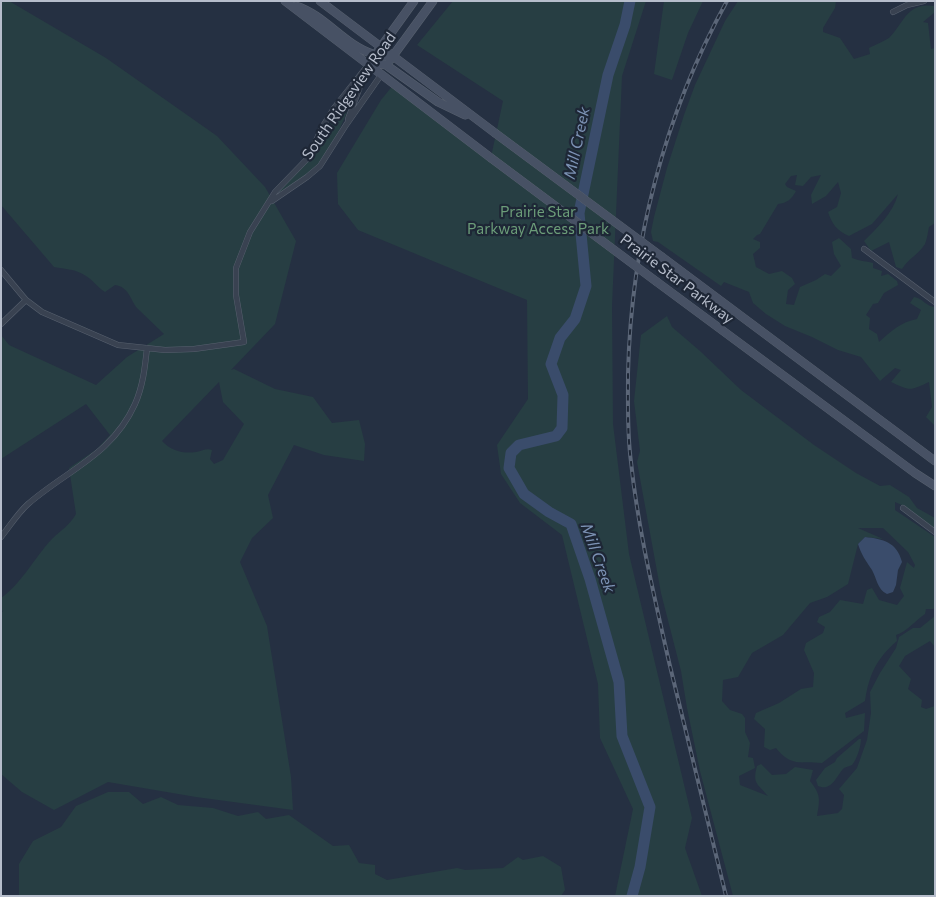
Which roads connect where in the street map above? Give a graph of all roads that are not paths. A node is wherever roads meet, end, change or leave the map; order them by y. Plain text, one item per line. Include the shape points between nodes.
1 (320, 1) edge
2 (414, 1) edge
3 (433, 1) edge
4 (924, 1) edge
5 (286, 2) edge
6 (893, 12) dead end
7 (364, 36) junction
8 (380, 48) junction
9 (372, 54) junction
10 (393, 57) junction
11 (368, 65) junction
12 (386, 65) junction
13 (381, 75) junction
14 (477, 120) junction
15 (346, 124) junction
16 (266, 206) junction
17 (864, 249) dead end
18 (1, 270) edge
19 (26, 300) junction
20 (935, 302) edge
21 (1, 324) edge
22 (147, 348) junction
23 (935, 461) edge
24 (935, 486) edge
25 (903, 508) dead end
26 (935, 532) edge
27 (1, 537) edge

1 - 7 main road, Prairie Star Parkway
2 - 8 main road, South Ridgeview Road
3 - 10 main road, South Ridgeview Road
4 - 6 street
5 - 9 main road via 318,17
5 - 11 main road, Prairie Star Parkway
7 - 8 main road, Prairie Star Parkway
7 - 9 main road
8 - 9 main road, South Ridgeview Road
8 - 10 main road, Prairie Star Parkway
9 - 10 main road
9 - 11 main road, South Ridgeview Road
10 - 12 main road, South Ridgeview Road
10 - 14 main road, Prairie Star Parkway
11 - 12 main road
11 - 13 main road, Prairie Star Parkway
11 - 15 street
11 - 16 street, South Ridgeview Road via 334,108 307,159
12 - 13 main road, South Ridgeview Road
12 - 14 main road via 438,102
13 - 15 street, South Ridgeview Road
13 - 24 main road, Prairie Star Parkway, bridge
14 - 23 main road, Prairie Star Parkway, bridge
15 - 16 street, South Ridgeview Road via 320,166
16 - 22 street via 250,232 236,268 236,295 244,342 194,349
17 - 20 street
18 - 19 street
19 - 21 street
19 - 22 street via 42,312 118,345
22 - 27 street via 139,394 119,432 94,457 26,506
25 - 26 street

